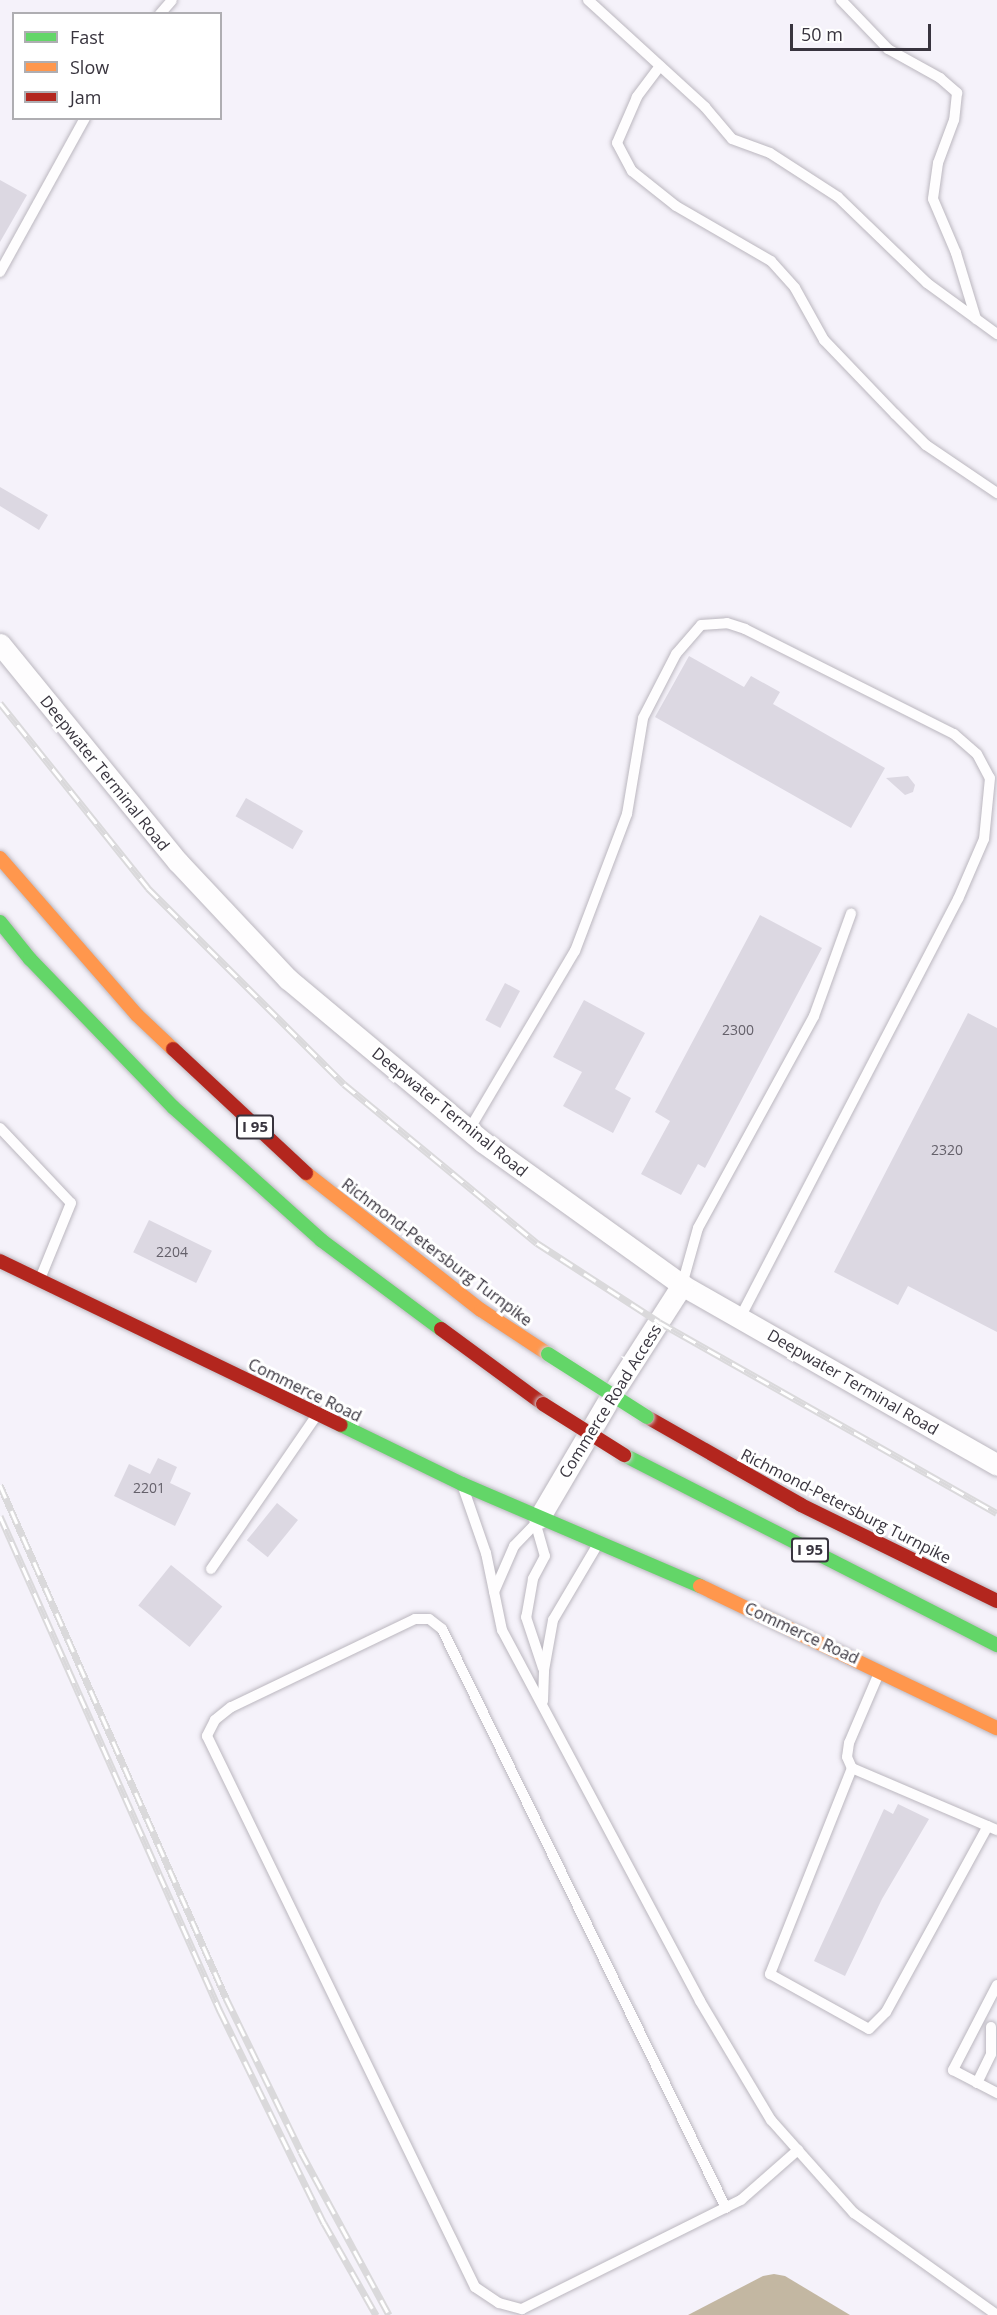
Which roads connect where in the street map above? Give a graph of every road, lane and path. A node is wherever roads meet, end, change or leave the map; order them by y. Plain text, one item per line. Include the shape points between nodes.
1 (172, 0) edge
2 (588, 0) edge
3 (841, 0) edge
4 (162, 12) edge
5 (660, 66) junction
6 (84, 120) edge
7 (0, 272) edge
8 (976, 319) junction
9 (997, 334) edge
10 (997, 492) edge
11 (0, 644) edge
12 (0, 858) edge
13 (851, 914) dead end
14 (0, 922) edge
15 (0, 1128) edge
16 (469, 1130) junction
17 (0, 1261) edge
18 (40, 1279) junction
19 (682, 1285) junction
20 (740, 1318) junction
21 (317, 1415) junction
22 (997, 1465) edge
23 (462, 1484) junction
24 (538, 1522) junction
25 (597, 1544) junction
26 (211, 1569) dead end
27 (494, 1593) junction
28 (688, 1597) dead end
29 (997, 1601) edge
30 (738, 1621) dead end
31 (997, 1645) edge
32 (544, 1670) junction
33 (876, 1679) junction
34 (543, 1701) junction
35 (997, 1728) edge
36 (997, 1744) edge
37 (852, 1768) junction
38 (992, 1828) edge
39 (997, 1985) edge
40 (991, 2027) dead end
41 (994, 2050) edge
42 (977, 2083) junction
43 (997, 2093) edge
44 (798, 2150) junction
45 (726, 2208) junction
46 (997, 2315) edge

1 - 4 lane
2 - 5 lane
3 - 8 lane via 888,50 940,78 957,93 954,120 938,163 933,199
5 - 8 lane via 705,107 732,139 770,153 838,197 927,283
5 - 10 lane via 637,97 616,143 632,171 676,206 771,261 795,288 824,340 910,430
6 - 7 lane
8 - 9 lane
11 - 16 street, Deepwater Terminal Road via 178,862 288,979
12 - 29 main road, Richmond-Petersburg Turnpike / I 95, bridge via 137,1016 289,1160 481,1310 646,1418 801,1505
13 - 19 lane via 814,1016 698,1228
14 - 31 main road, I 95, bridge via 30,959 174,1108 321,1240 543,1404 624,1455
15 - 18 lane via 71,1203
16 - 19 street, Deepwater Terminal Road
16 - 20 lane via 575,951 627,814 643,718 676,654 701,625 727,622 745,629 954,734 977,754 990,778 984,839 958,899
17 - 18 main road, Commerce Road
18 - 21 main road, Commerce Road
19 - 20 street, Deepwater Terminal Road
19 - 24 street, Commerce Road Access via 612,1394
20 - 22 street, Deepwater Terminal Road
21 - 23 main road, Commerce Road
21 - 26 lane
23 - 24 main road, Commerce Road
23 - 27 lane via 486,1553
24 - 25 main road, Commerce Road
24 - 27 lane via 514,1546
24 - 32 lane via 545,1556 533,1579 526,1617
25 - 28 main road, Commerce Road via 647,1578
25 - 32 lane via 553,1620
25 - 33 main road, Commerce Road via 672,1573
27 - 34 lane via 502,1630
30 - 33 main road, Commerce Road
32 - 34 lane
33 - 35 main road, Commerce Road
33 - 36 main road, Commerce Road
33 - 37 lane via 849,1743 847,1757
34 - 44 lane via 700,2001 771,2120
37 - 38 lane
37 - 38 lane via 770,1974 869,2029 886,2012
39 - 42 lane via 953,2070
40 - 41 lane
41 - 42 lane
42 - 43 lane
44 - 45 lane via 741,2200
44 - 46 lane via 854,2213
45 - 45 lane via 522,2309 499,2303 475,2288 207,1736 215,1720 231,1707 415,1619 429,1619 442,1629

